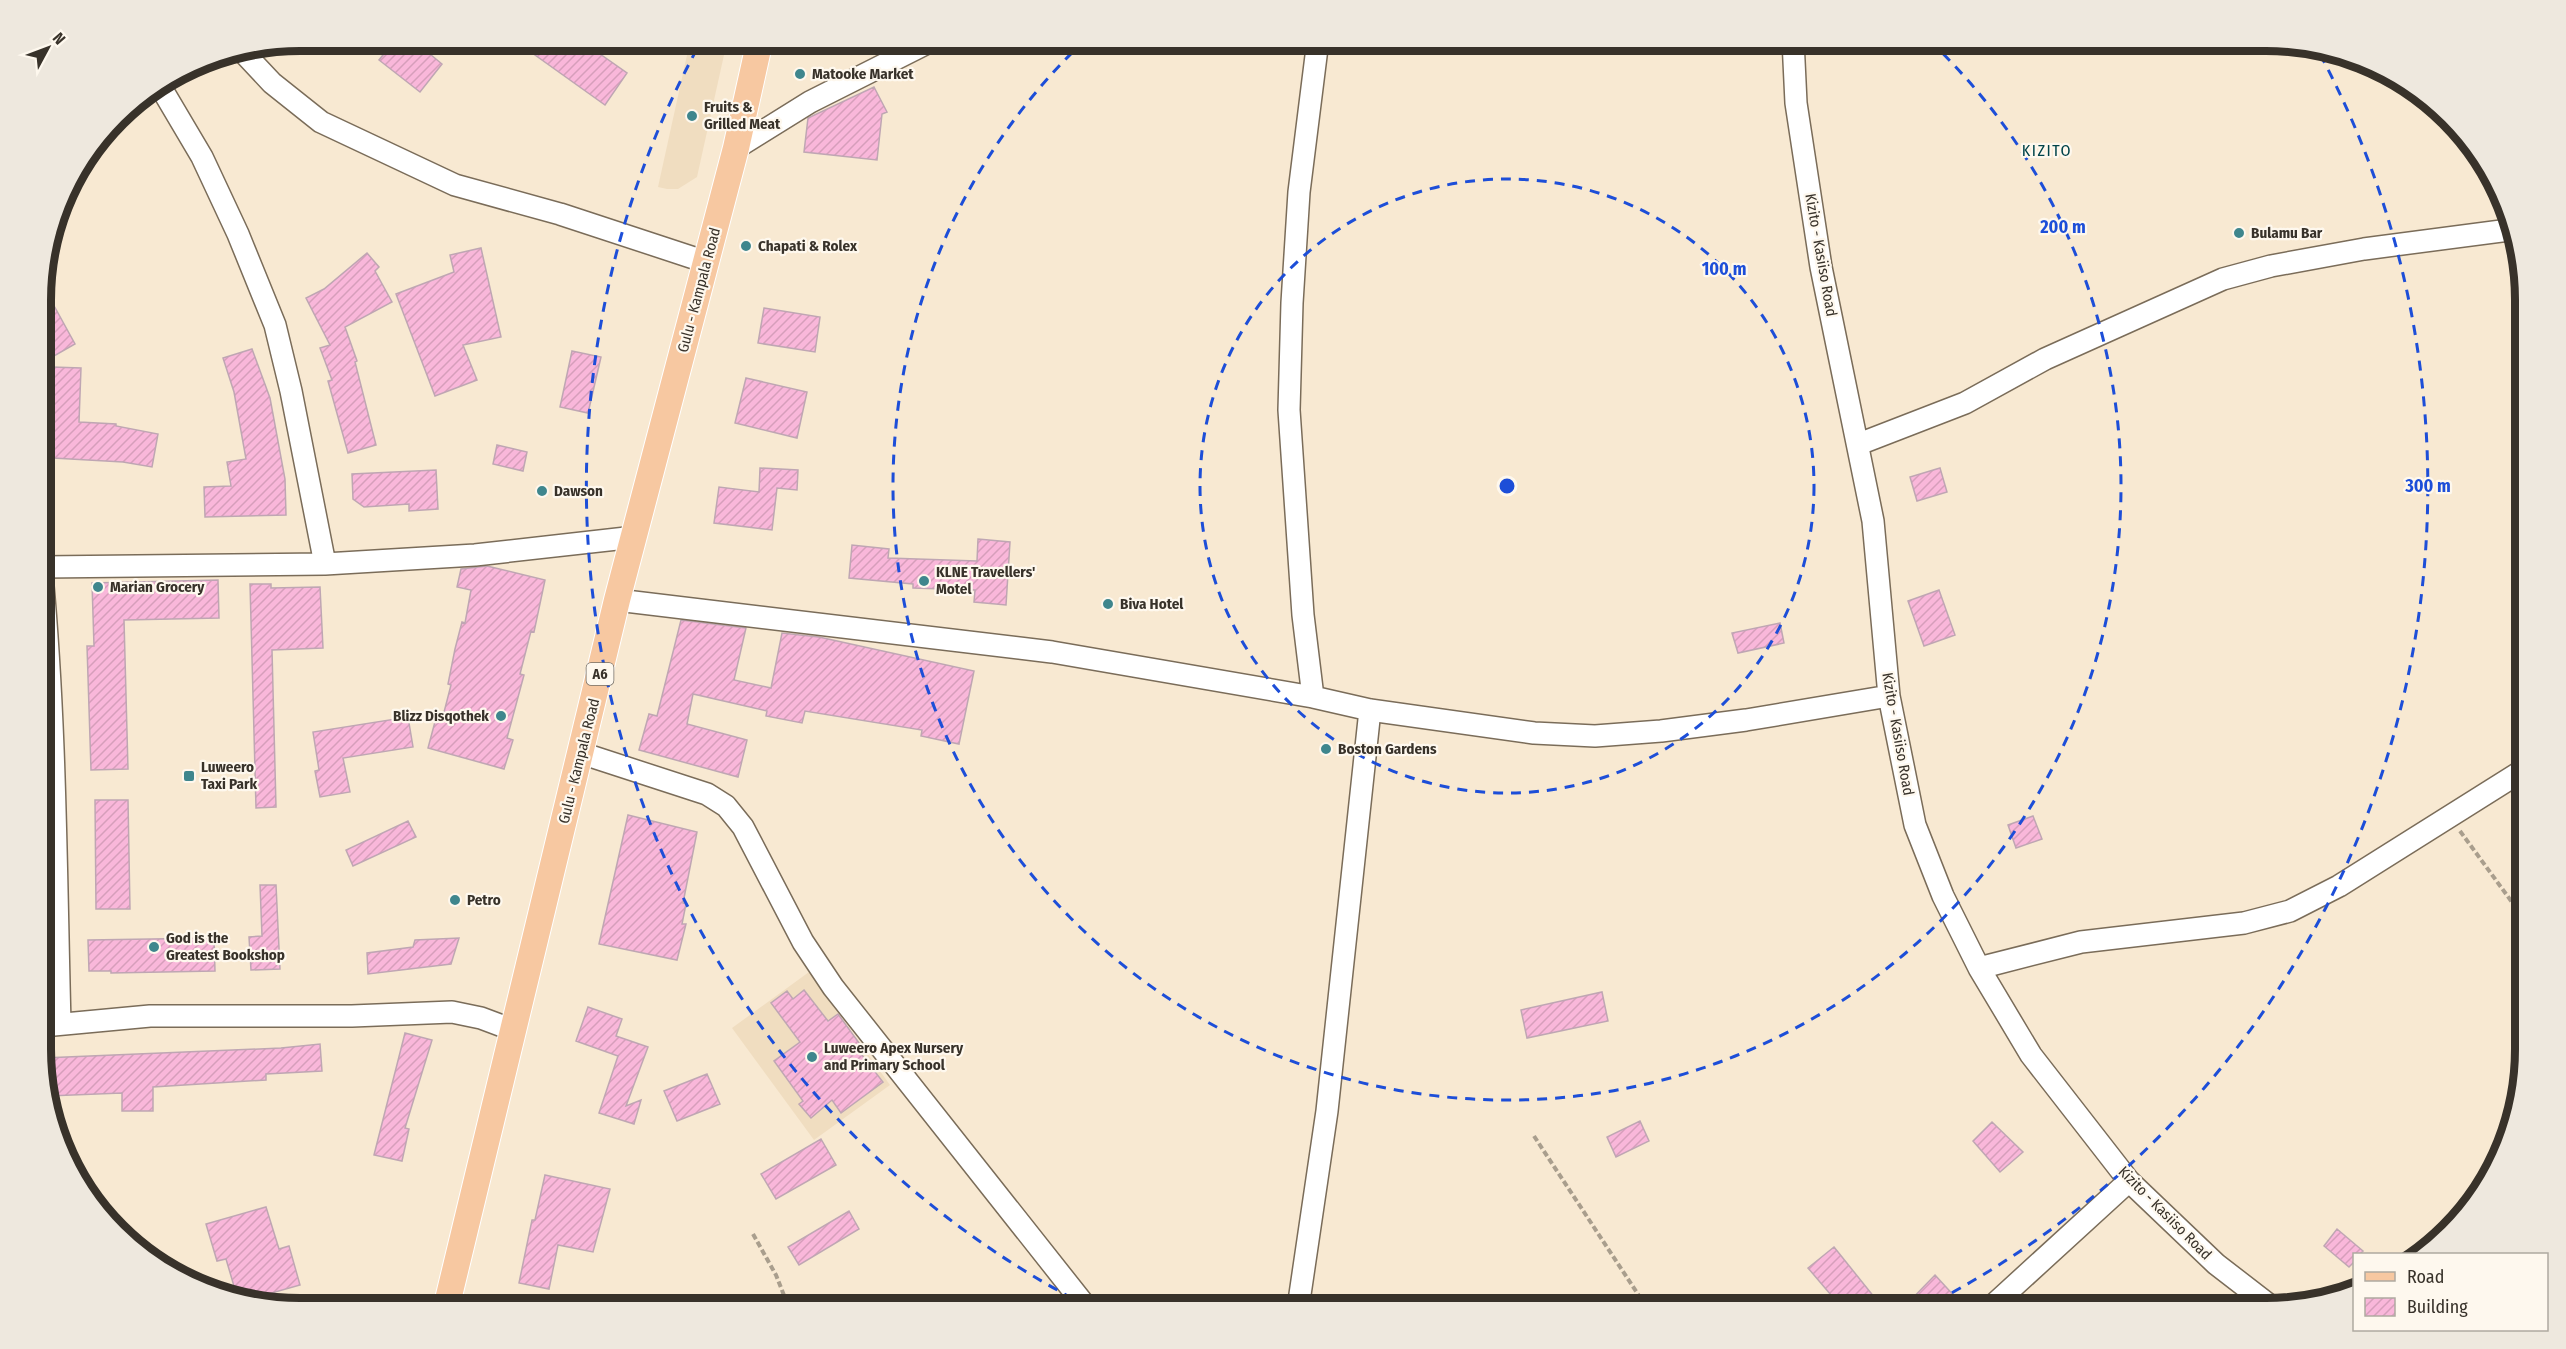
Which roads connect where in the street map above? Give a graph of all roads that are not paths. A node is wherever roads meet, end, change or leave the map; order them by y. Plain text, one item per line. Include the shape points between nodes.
1 (758, 51) edge
2 (911, 51) edge
3 (1317, 51) edge
4 (1794, 51) edge
5 (247, 57) edge
6 (164, 92) edge
7 (736, 148) junction
8 (2505, 231) edge
9 (706, 262) junction
10 (1859, 444) junction
11 (635, 537) junction
12 (325, 564) junction
13 (51, 567) edge
14 (617, 600) junction
15 (1889, 696) junction
16 (1313, 697) junction
17 (1370, 710) junction
18 (51, 732) edge
19 (581, 753) junction
20 (2515, 775) edge
21 (1979, 968) junction
22 (51, 1025) edge
23 (513, 1030) junction
24 (2129, 1181) junction
25 (448, 1298) edge
26 (1079, 1298) edge
27 (1299, 1298) edge
28 (2001, 1298) edge
29 (2260, 1298) edge

1 - 7 main road, Gulu - Kampala Road / A6
2 - 7 street via 810,102
3 - 16 street via 1299,192 1290,410 1303,615
4 - 10 street, Kizito - Kasiiso Road via 1796,103 1821,267
5 - 9 street via 272,84 321,122 444,180
6 - 12 street via 202,157 275,325
7 - 9 main road, Gulu - Kampala Road / A6
8 - 10 street via 2364,249 2223,279 2045,358 1965,403
9 - 11 main road, Gulu - Kampala Road / A6
10 - 15 street, Kizito - Kasiiso Road via 1873,521
11 - 12 street via 475,555
11 - 14 main road, Gulu - Kampala Road / A6
12 - 13 street
14 - 16 street via 1052,652
14 - 19 main road, Gulu - Kampala Road / A6
15 - 17 street via 1735,722 1595,736 1534,733
15 - 21 street, Kizito - Kasiiso Road via 1915,825
16 - 17 street
17 - 27 street via 1327,1112
18 - 22 street
19 - 23 main road, Gulu - Kampala Road / A6
19 - 26 street via 707,794 726,806 743,827 803,942 833,987
20 - 21 street via 2339,886 2290,911 2244,923 2081,942
21 - 24 street, Kizito - Kasiiso Road via 2031,1055
22 - 23 street via 150,1016 452,1012
23 - 25 main road, Gulu - Kampala Road / A6
24 - 28 street
24 - 29 street, Kizito - Kasiiso Road via 2216,1264

